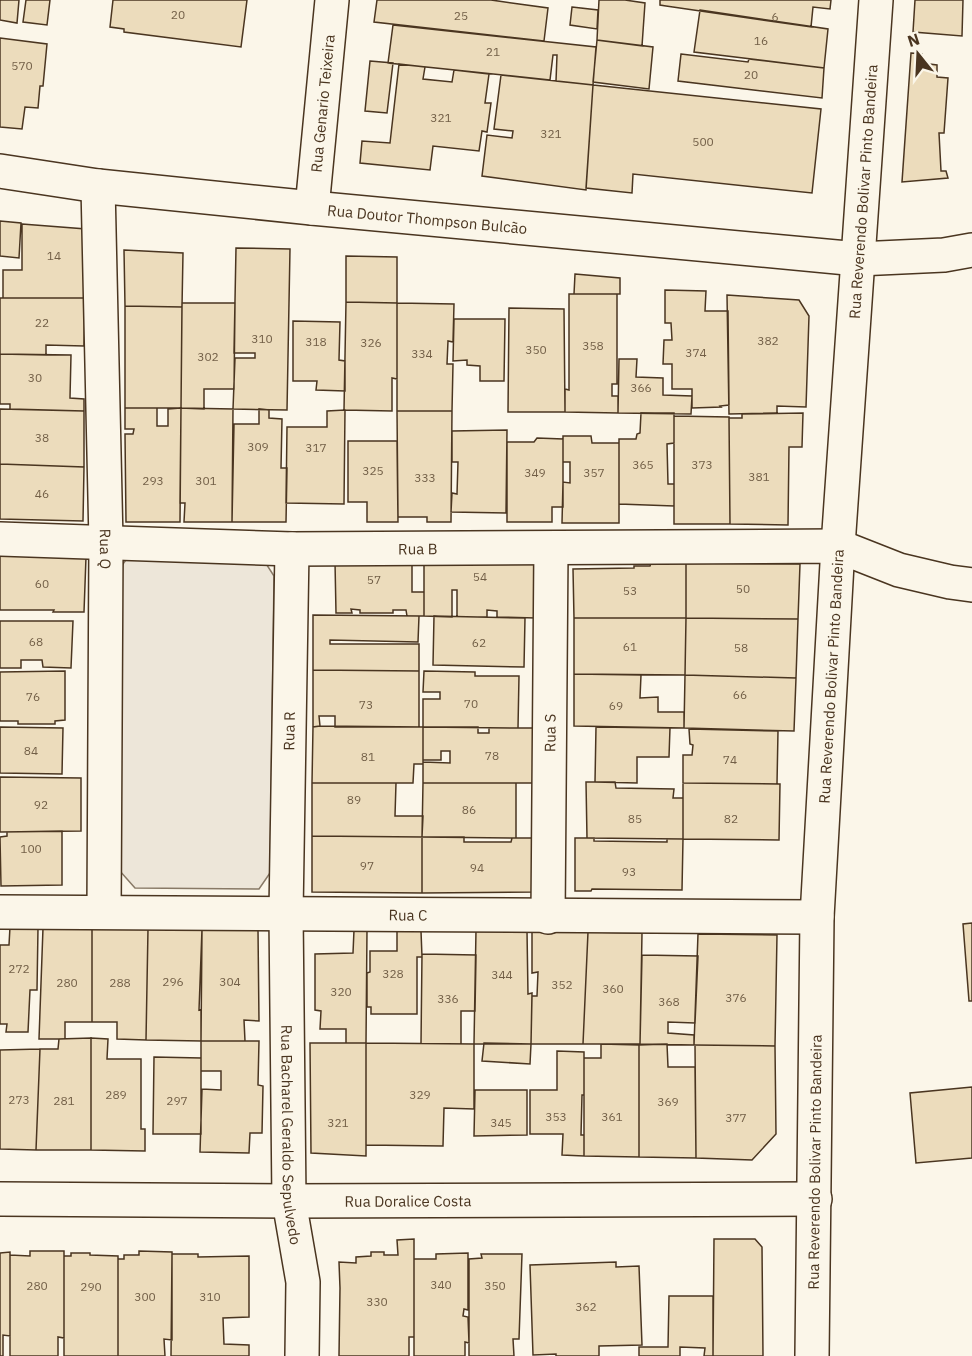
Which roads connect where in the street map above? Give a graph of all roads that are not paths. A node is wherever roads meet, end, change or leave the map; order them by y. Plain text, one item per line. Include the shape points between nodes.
1 (332, 0) edge
2 (876, 0) edge
3 (0, 171) edge
4 (98, 186) junction
5 (312, 208) junction
6 (972, 250) edge
7 (858, 259) junction
8 (0, 539) edge
9 (106, 542) junction
10 (838, 546) junction
11 (292, 549) junction
12 (551, 549) junction
13 (972, 585) edge
14 (0, 912) edge
15 (104, 912) junction
16 (286, 913) junction
17 (548, 917) junction
18 (817, 917) junction
19 (0, 1199) edge
20 (815, 1199) junction
21 (289, 1201) junction
22 (302, 1356) edge
23 (812, 1356) edge

1 - 5 street, Rua Genario Teixeira
2 - 7 street, Rua Reverendo Bolivar Pinto Bandeira
3 - 4 street, Rua Doutor Thompson Bulcão
4 - 5 street, Rua Doutor Thompson Bulcão
4 - 9 street, Rua Q
5 - 7 street, Rua Doutor Thompson Bulcão
6 - 7 street, Rua Doutor Thompson Bulcão
7 - 10 street, Rua Reverendo Bolivar Pinto Bandeira
8 - 9 street, Rua B
9 - 11 street, Rua B
9 - 15 street, Rua Q
10 - 12 street, Rua B
10 - 13 street via 899,570
10 - 18 street, Rua Reverendo Bolivar Pinto Bandeira
11 - 12 street, Rua B
11 - 16 street, Rua R
12 - 17 street, Rua S
14 - 15 street, Rua C
15 - 16 street, Rua C
16 - 17 street, Rua C
16 - 21 street, Rua Bacharel Geraldo Sepulvedo
17 - 18 street, Rua C
18 - 20 street, Rua Reverendo Bolivar Pinto Bandeira
19 - 21 street, Rua Doralice Costa
20 - 21 street, Rua Doralice Costa
20 - 23 street, Rua Reverendo Bolivar Pinto Bandeira
21 - 22 street, Rua Bacharel Geraldo Sepulvedo via 303,1282

